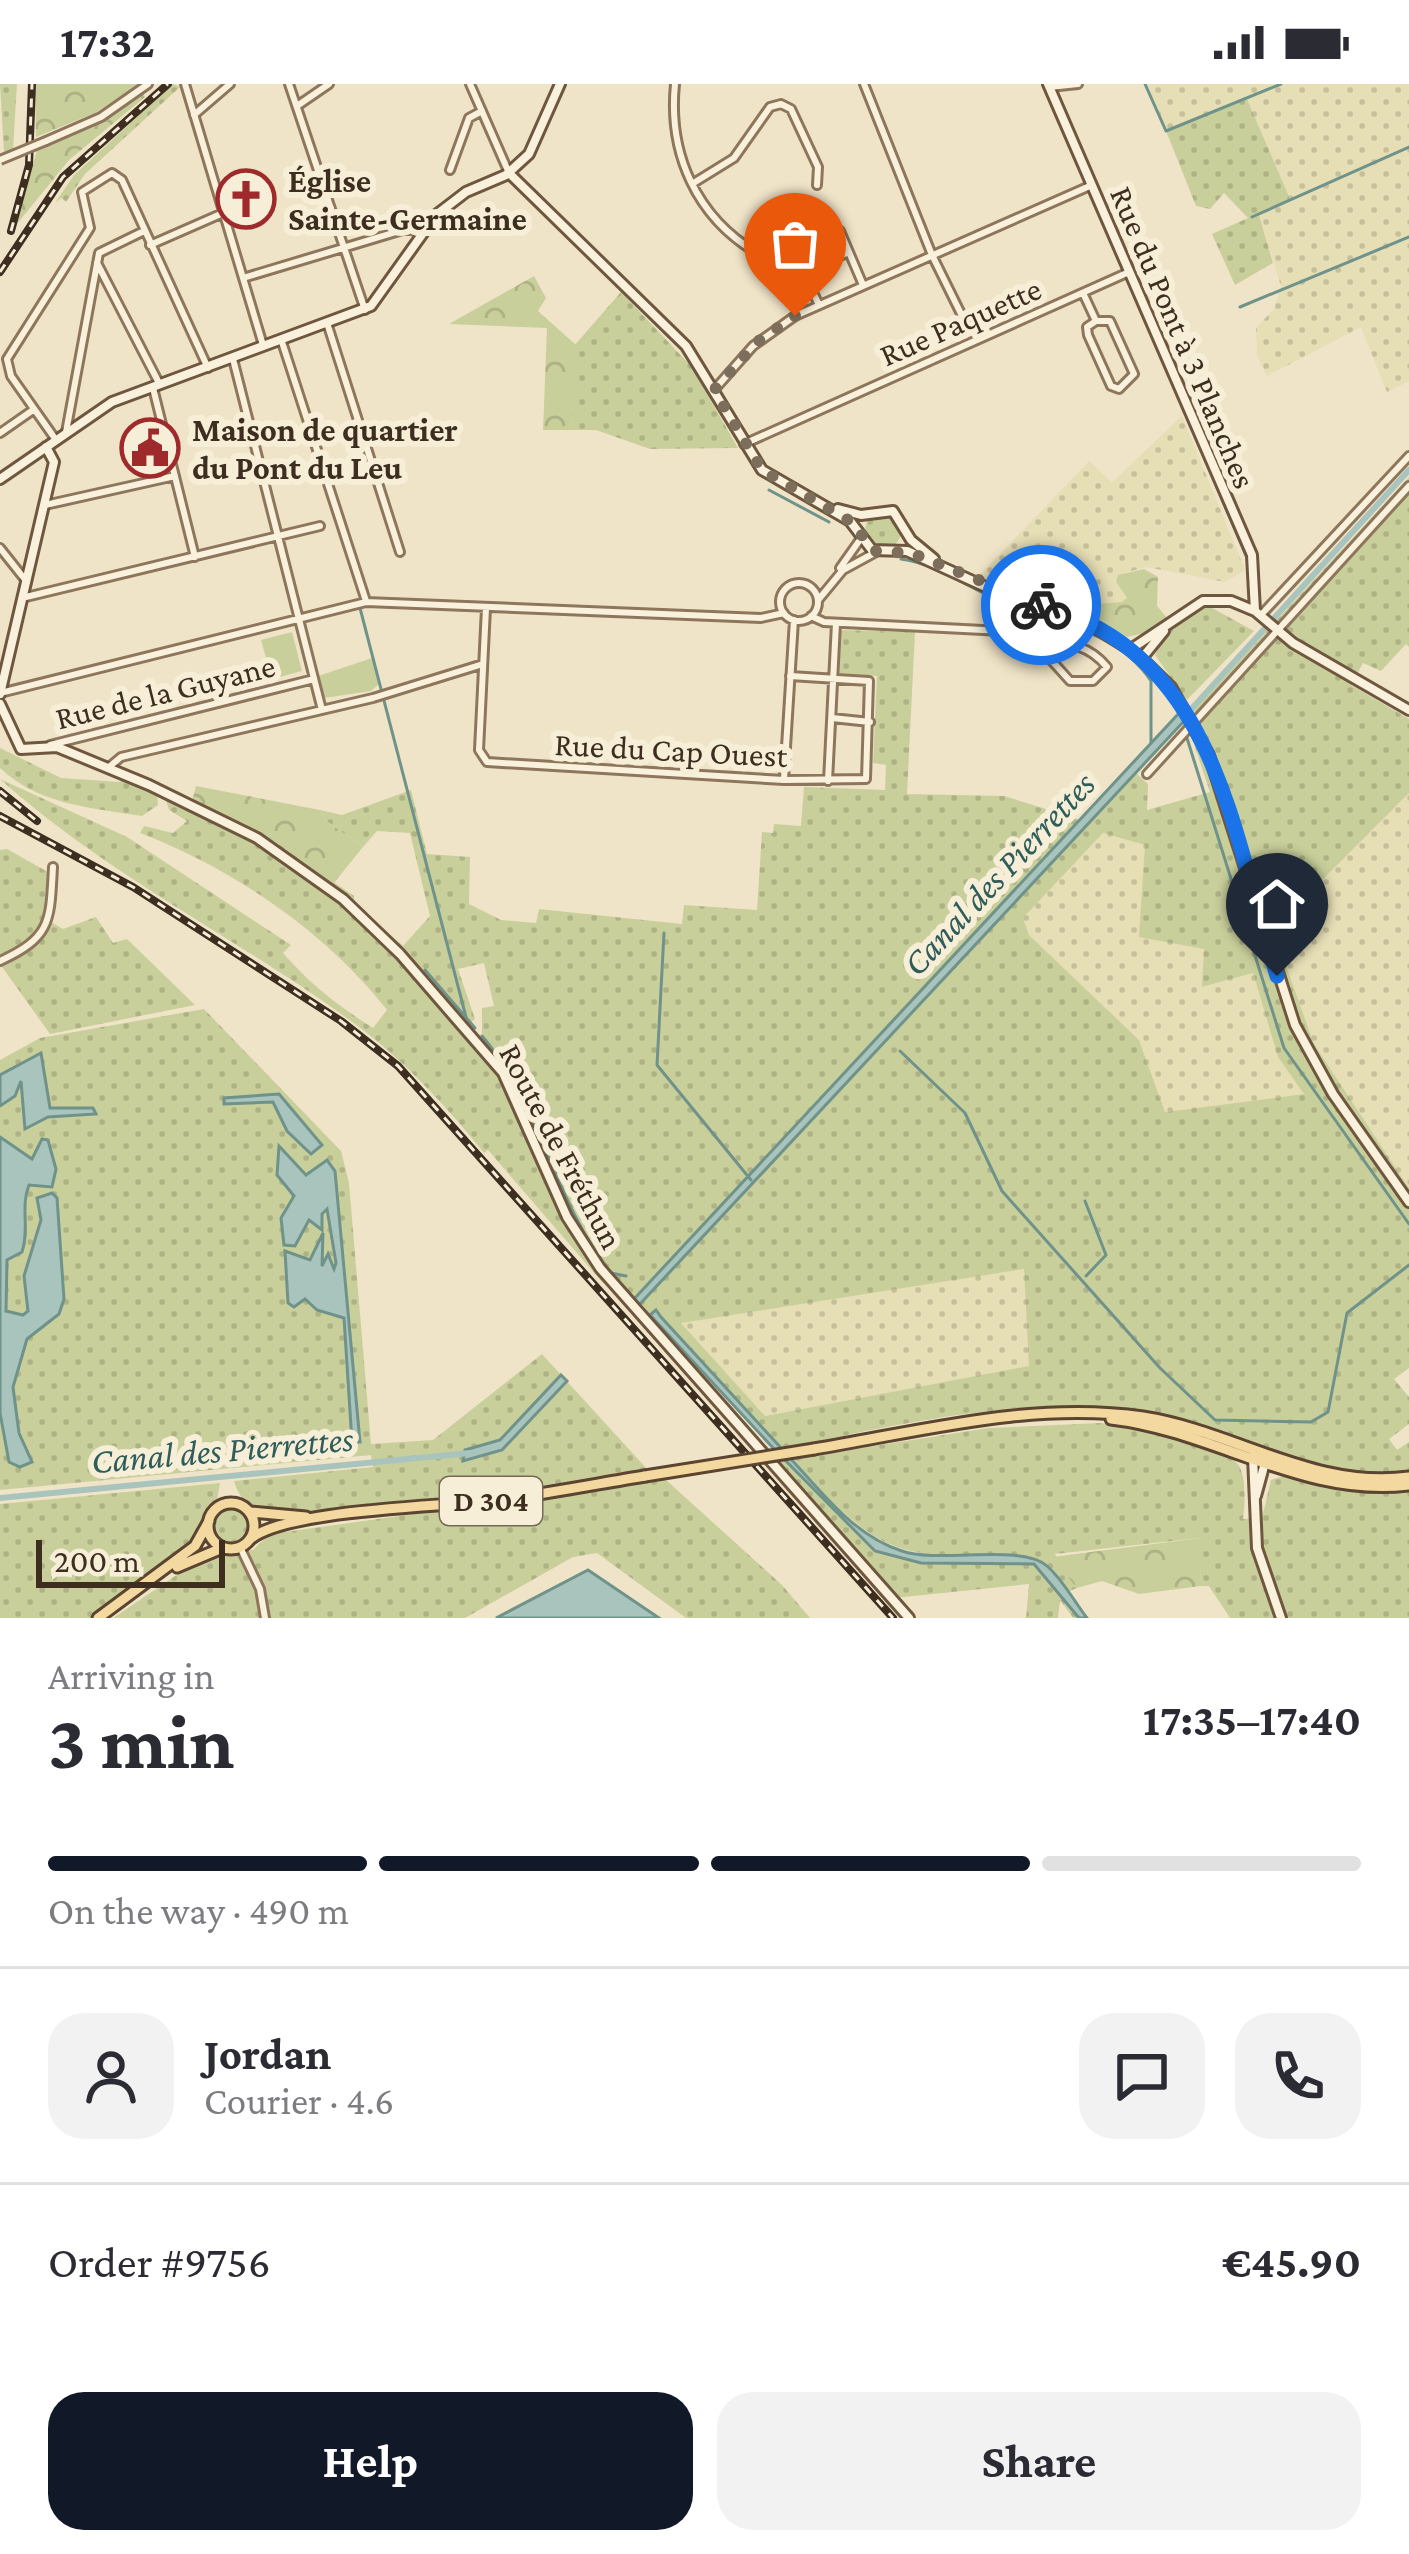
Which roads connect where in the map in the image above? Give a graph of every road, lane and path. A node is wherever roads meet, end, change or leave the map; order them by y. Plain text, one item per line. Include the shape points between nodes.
1 (148, 84) edge
2 (185, 84) edge
3 (230, 84) edge
4 (289, 84) edge
5 (328, 84) edge
6 (470, 84) edge
7 (560, 84) edge
8 (675, 84) edge
9 (864, 84) edge
10 (1078, 84) edge
11 (1049, 86) edge
12 (297, 107) junction
13 (482, 111) junction
14 (194, 115) junction
15 (0, 160) edge
16 (450, 170) dead end
17 (509, 172) junction
18 (692, 185) junction
19 (817, 185) dead end
20 (1092, 185) junction
21 (223, 213) junction
22 (144, 231) junction
23 (840, 231) dead end
24 (421, 232) junction
25 (150, 245) junction
26 (344, 248) junction
27 (849, 252) junction
28 (932, 255) junction
29 (97, 263) junction
30 (1130, 271) junction
31 (801, 273) junction
32 (243, 278) junction
33 (863, 285) junction
34 (1083, 292) junction
35 (819, 305) junction
36 (365, 310) junction
37 (1096, 321) junction
38 (328, 326) junction
39 (968, 328) dead end
40 (282, 342) junction
41 (263, 348) junction
42 (233, 359) junction
43 (208, 368) junction
44 (156, 386) junction
45 (714, 390) junction
46 (34, 410) junction
47 (66, 432) junction
48 (0, 433) edge
49 (56, 440) junction
50 (744, 444) junction
51 (46, 447) junction
52 (1409, 456) edge
53 (175, 476) junction
54 (0, 479) edge
55 (1409, 486) edge
56 (821, 504) junction
57 (45, 505) junction
58 (867, 515) junction
59 (320, 526) dead end
60 (904, 529) junction
61 (861, 535) junction
62 (278, 536) junction
63 (0, 548) edge
64 (893, 550) junction
65 (400, 552) dead end
66 (880, 552) junction
67 (195, 557) junction
68 (944, 567) junction
69 (29, 582) junction
70 (804, 584) junction
71 (26, 597) junction
72 (366, 602) junction
73 (818, 602) junction
74 (486, 608) junction
75 (784, 613) junction
76 (1258, 613) junction
77 (811, 616) junction
78 (299, 618) junction
79 (1178, 618) junction
80 (794, 620) junction
81 (836, 623) junction
82 (1277, 630) junction
83 (1034, 641) junction
84 (1131, 649) junction
85 (1142, 658) junction
86 (483, 664) junction
87 (4, 669) edge
88 (790, 676) junction
89 (314, 679) junction
90 (833, 679) junction
91 (0, 693) edge
92 (0, 704) edge
93 (322, 710) junction
94 (1409, 710) edge
95 (831, 718) junction
96 (1193, 720) junction
97 (870, 722) junction
98 (46, 746) junction
99 (109, 767) junction
100 (1147, 774) dead end
101 (784, 780) junction
102 (828, 782) junction
103 (53, 867) dead end
104 (0, 961) edge
105 (1409, 1202) edge
106 (1254, 1454) junction
107 (1266, 1459) junction
108 (1409, 1481) edge
109 (244, 1508) junction
110 (335, 1516) junction
111 (209, 1521) junction
112 (1255, 1522) junction
113 (245, 1544) junction
114 (226, 1549) junction
115 (157, 1578) junction
116 (98, 1618) edge
117 (265, 1618) edge
118 (909, 1618) edge
119 (1281, 1618) edge

1 - 15 street, bridge via 101,117
2 - 14 street
3 - 14 street
4 - 12 street
5 - 12 street
6 - 13 street
7 - 17 street via 538,142
8 - 18 street via 675,134
9 - 28 street
10 - 11 street
11 - 20 street, Rue du Pont à 3 Planches
12 - 26 street
13 - 16 street via 469,118
13 - 17 street
14 - 21 street
17 - 24 street via 455,199
17 - 45 street via 673,332
18 - 19 street via 731,161 770,107 781,104 791,109 818,167
18 - 31 street via 736,240
20 - 28 street
20 - 30 street, Rue du Pont à 3 Planches
21 - 25 street
21 - 32 street
22 - 25 street
22 - 29 street via 99,253
22 - 46 street via 117,173 82,192 90,228 8,358 10,376
23 - 27 street
24 - 26 street
24 - 36 street via 392,283
25 - 43 street
26 - 32 street
26 - 36 street
27 - 31 street
27 - 33 street
28 - 33 street
28 - 39 street
29 - 44 street
29 - 47 street
30 - 34 street, Rue Paquette
30 - 76 street, Rue du Pont à 3 Planches via 1252,555
31 - 35 street
32 - 41 street
33 - 35 street
34 - 37 street
34 - 50 street, Rue Paquette
35 - 45 street via 767,334
36 - 38 street
37 - 37 street via 1088,335 1119,389 1134,374 1110,321
38 - 40 street
38 - 65 street
40 - 41 street
40 - 72 street
41 - 42 street
42 - 43 street
42 - 62 street
43 - 44 street
44 - 47 street
44 - 53 street
45 - 50 street
46 - 48 street
46 - 49 street
47 - 49 street
49 - 51 street
50 - 56 street via 770,478
51 - 54 street
51 - 57 street via 54,462
52 - 76 street
53 - 57 street
53 - 67 street
55 - 82 street
56 - 58 street
56 - 61 street
57 - 69 street
58 - 60 street via 890,509
58 - 61 street
59 - 62 street
60 - 64 street
60 - 68 street
61 - 66 street
61 - 70 street via 827,581
62 - 67 street
62 - 78 street
63 - 69 street
64 - 66 street
64 - 68 street
66 - 73 street via 850,565
67 - 71 street
68 - 84 street via 1084,620
69 - 71 street
70 - 73 street
70 - 75 street via 783,593
71 - 87 street
72 - 74 street
72 - 78 street
73 - 77 street
74 - 75 street
74 - 86 street
75 - 80 street
76 - 79 street via 1213,598
76 - 82 street
77 - 80 street
77 - 81 street
78 - 89 street
78 - 91 street
79 - 84 street
79 - 85 street
80 - 88 street
81 - 83 street via 1003,631
81 - 90 street
82 - 94 street
82 - 96 street
83 - 83 street via 1078,644 1106,668 1094,681 1070,681
84 - 85 street
85 - 96 street
86 - 93 street
86 - 101 street, Rue du Cap Ouest via 481,758
87 - 91 street
88 - 90 street
88 - 101 street
89 - 93 street
89 - 98 street, Rue de la Guyane
90 - 95 street
90 - 97 street via 869,681
92 - 98 street, Rue de la Guyane via 16,743 26,751
93 - 99 street via 121,757
95 - 97 street
95 - 102 street
96 - 100 street
96 - 105 street via 1295,1025
97 - 102 street, Rue du Cap Ouest via 866,779
98 - 99 street, Route de Fréthun
99 - 118 street, Route de Fréthun via 265,842 394,947 503,1073 567,1217 624,1297
101 - 102 street, Rue du Cap Ouest
103 - 104 street via 44,932
106 - 107 main road, D 304
106 - 110 main road, D 304, bridge via 1190,1427 1040,1412 491,1501
106 - 112 street
107 - 108 main road, D 304 via 1340,1477
107 - 112 street
109 - 110 main road, D 304 via 266,1516
109 - 111 main road via 223,1505
109 - 113 main road via 254,1523
110 - 113 main road, D 304 via 268,1528
111 - 114 main road via 212,1539
111 - 115 main road via 199,1542
112 - 119 street
113 - 114 main road
113 - 117 street
114 - 115 main road
115 - 116 main road

